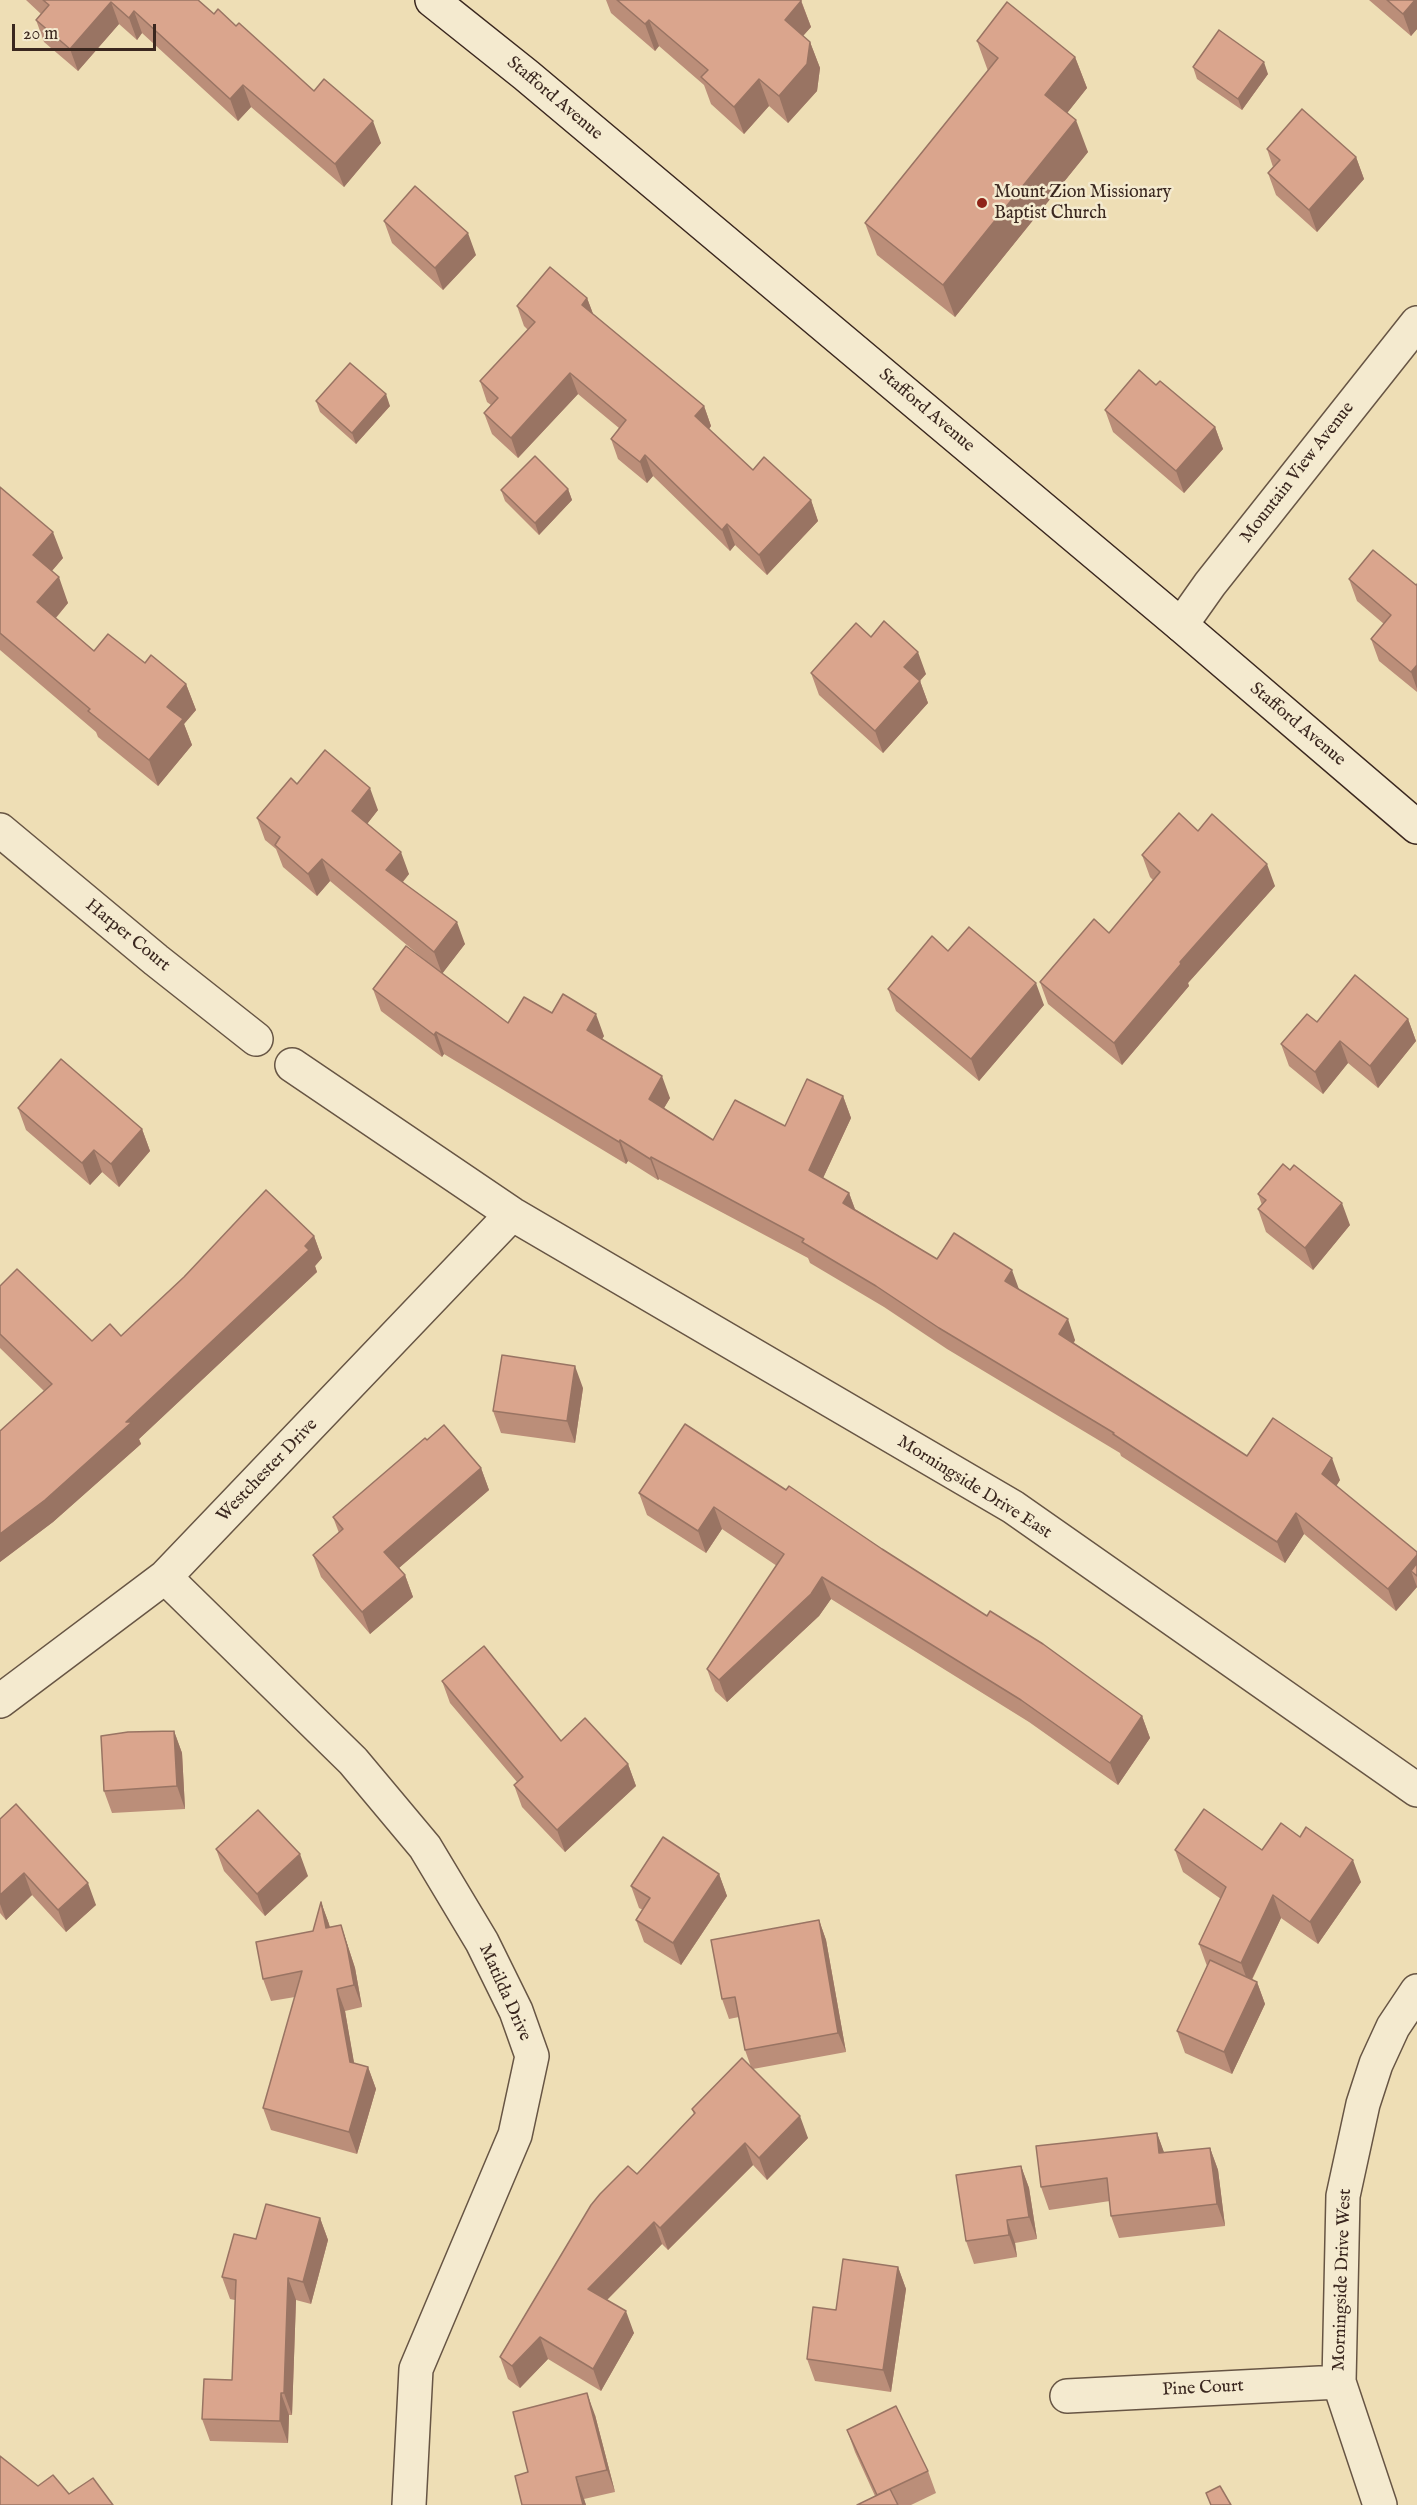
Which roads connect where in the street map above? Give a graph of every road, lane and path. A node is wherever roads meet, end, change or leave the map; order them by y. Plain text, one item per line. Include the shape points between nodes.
1 (432, 0) edge
2 (1417, 323) edge
3 (1181, 625) junction
4 (1417, 827) edge
5 (0, 830) edge
6 (256, 1038) dead end
7 (292, 1065) dead end
8 (512, 1214) junction
9 (165, 1577) junction
10 (0, 1701) edge
11 (1417, 1790) edge
12 (1417, 1991) edge
13 (1339, 2382) junction
14 (1067, 2396) dead end
15 (409, 2505) edge
16 (1380, 2505) edge

1 - 3 street, Stafford Avenue
2 - 3 street, Mountain View Avenue
3 - 4 street, Stafford Avenue
5 - 6 street, Harper Court
7 - 8 street
8 - 9 street, Westchester Drive
8 - 11 street, Morningside Drive East via 1013,1508
9 - 10 street, Westchester Drive
9 - 15 street, Matilda Drive via 353,1761 425,1847 482,1942 516,2011 532,2056 515,2135 416,2369
12 - 13 street, Morningside Drive West via 1376,2064 1343,2196
13 - 14 street, Pine Court
13 - 16 street, Morningside Drive West

